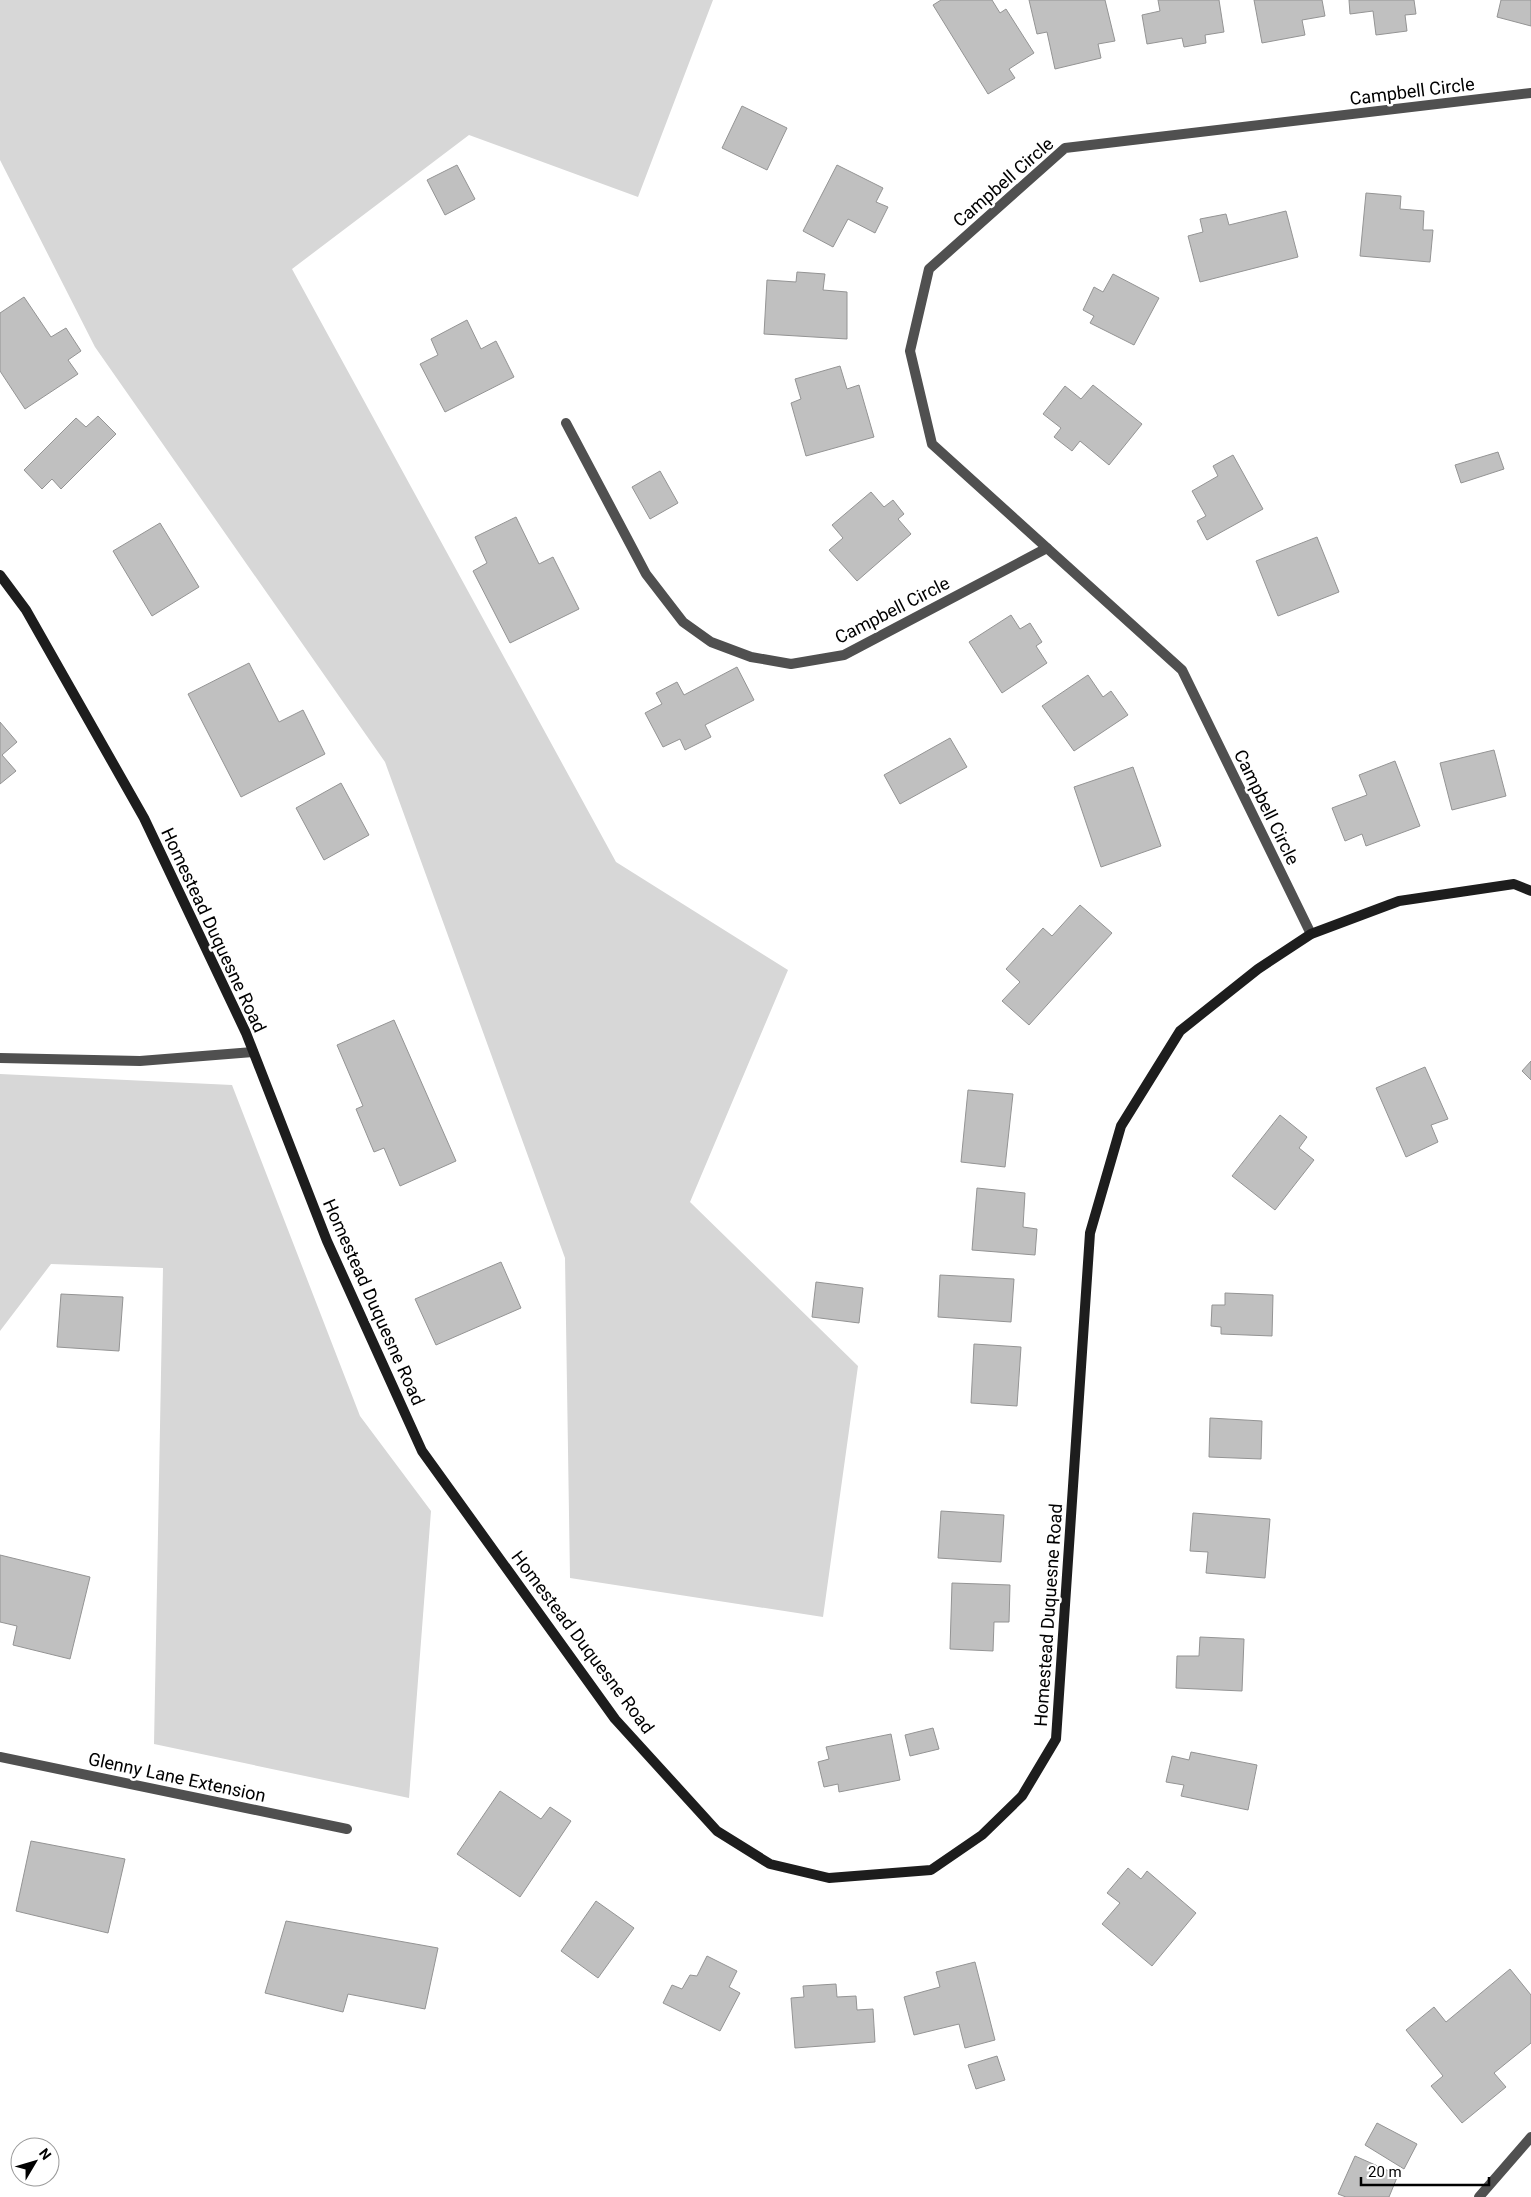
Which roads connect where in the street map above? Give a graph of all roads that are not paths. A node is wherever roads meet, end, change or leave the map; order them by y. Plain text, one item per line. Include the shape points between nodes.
1 (1531, 93) edge
2 (566, 423) dead end
3 (1047, 548) junction
4 (0, 576) edge
5 (1531, 891) edge
6 (1311, 934) junction
7 (254, 1052) junction
8 (0, 1058) edge
9 (0, 1757) edge
10 (347, 1829) dead end
11 (1531, 2137) edge
12 (1479, 2197) edge

1 - 3 street, Campbell Circle via 1066,148 929,269 910,351 932,444
2 - 3 street, Campbell Circle via 646,574 683,622 712,642 751,658 791,664 844,655
3 - 6 street, Campbell Circle via 1182,670
4 - 7 street, Homestead Duquesne Road via 26,610 144,818
5 - 6 street, Homestead Duquesne Road via 1514,884 1399,901
6 - 7 street, Homestead Duquesne Road via 1258,969 1180,1031 1121,1126 1090,1233 1056,1739 1022,1796 982,1834 931,1870 829,1878 770,1864 717,1831 615,1719 422,1451 327,1241
7 - 8 street via 140,1061
9 - 10 street, Glenny Lane Extension
11 - 12 street

